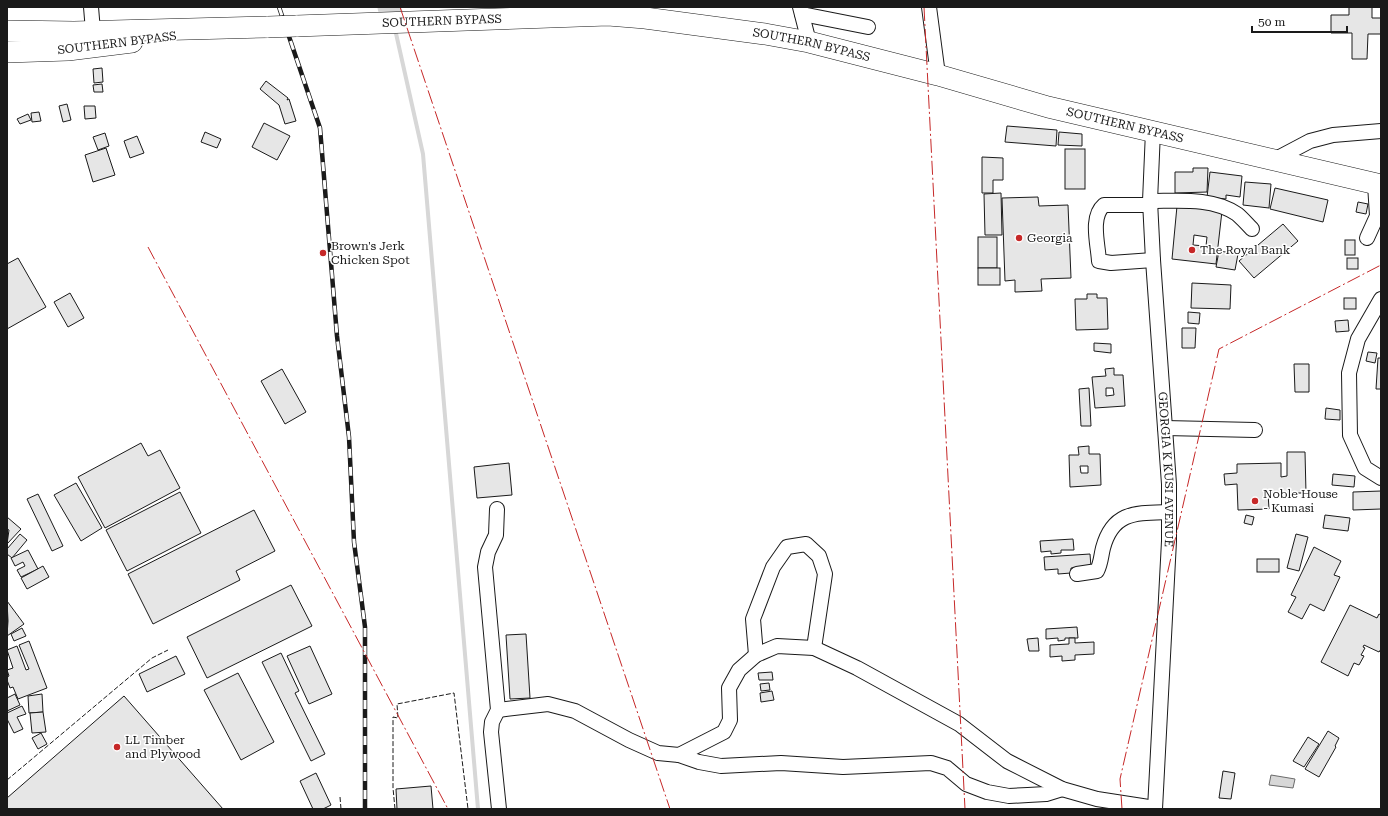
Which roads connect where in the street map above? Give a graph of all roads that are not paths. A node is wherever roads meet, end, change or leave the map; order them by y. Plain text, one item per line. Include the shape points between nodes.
1 (91, 7) edge
2 (929, 7) edge
3 (801, 10) edge
4 (868, 27) dead end
5 (227, 29) junction
6 (7, 31) edge
7 (92, 31) junction
8 (32, 41) junction
9 (809, 42) junction
10 (7, 52) edge
11 (938, 75) junction
12 (1381, 130) edge
13 (1153, 131) junction
14 (1274, 160) junction
15 (1378, 185) edge
16 (1150, 203) junction
17 (1252, 229) dead end
18 (1367, 238) dead end
19 (1153, 260) junction
20 (1380, 301) edge
21 (1165, 428) junction
22 (1255, 430) dead end
23 (1381, 478) edge
24 (497, 509) dead end
25 (1169, 512) junction
26 (1077, 574) dead end
27 (814, 648) junction
28 (756, 655) junction
29 (498, 710) junction
30 (679, 755) junction
31 (1062, 789) junction
32 (1155, 808) edge
33 (499, 809) edge

1 - 7 street
2 - 11 street
3 - 4 street
3 - 9 street
5 - 7 highway, SOUTHERN BYPASS
5 - 8 highway, SOUTHERN BYPASS via 93,47
5 - 9 highway, SOUTHERN BYPASS, bridge via 589,15 627,16
6 - 8 highway, SOUTHERN BYPASS
7 - 8 highway, SOUTHERN BYPASS
8 - 10 highway, SOUTHERN BYPASS
9 - 11 highway, SOUTHERN BYPASS
11 - 13 highway, SOUTHERN BYPASS via 1048,107
12 - 14 street via 1333,135 1310,141
13 - 14 highway, SOUTHERN BYPASS
13 - 16 street, GEORGIA K KUSI AVENUE
14 - 15 highway, SOUTHERN BYPASS
15 - 18 street via 1377,216
16 - 17 street via 1196,201 1222,207 1237,214
16 - 19 street, GEORGIA K KUSI AVENUE
16 - 19 street via 1104,205 1098,210 1096,218 1099,261 1112,263
19 - 21 street, GEORGIA K KUSI AVENUE
20 - 23 street via 1358,339 1349,373 1350,435 1365,468
21 - 22 street
21 - 25 street, GEORGIA K KUSI AVENUE
24 - 29 street via 496,535 488,552 485,567
25 - 26 street via 1142,513 1116,521 1109,531 1097,571
25 - 32 street, GEORGIA K KUSI AVENUE via 1168,584
27 - 28 street via 777,646
27 - 28 street via 825,574 819,556 806,544 787,547 773,567 753,619
27 - 31 street via 857,668 959,724 1007,761
28 - 30 street via 739,670 729,688 730,720 724,732
29 - 30 street via 548,704 575,711 658,753
29 - 33 street via 492,722 491,732
30 - 31 street via 720,766 781,763 842,767 931,763 947,768 966,784 987,792 1009,796 1046,794
31 - 32 street via 1097,799

